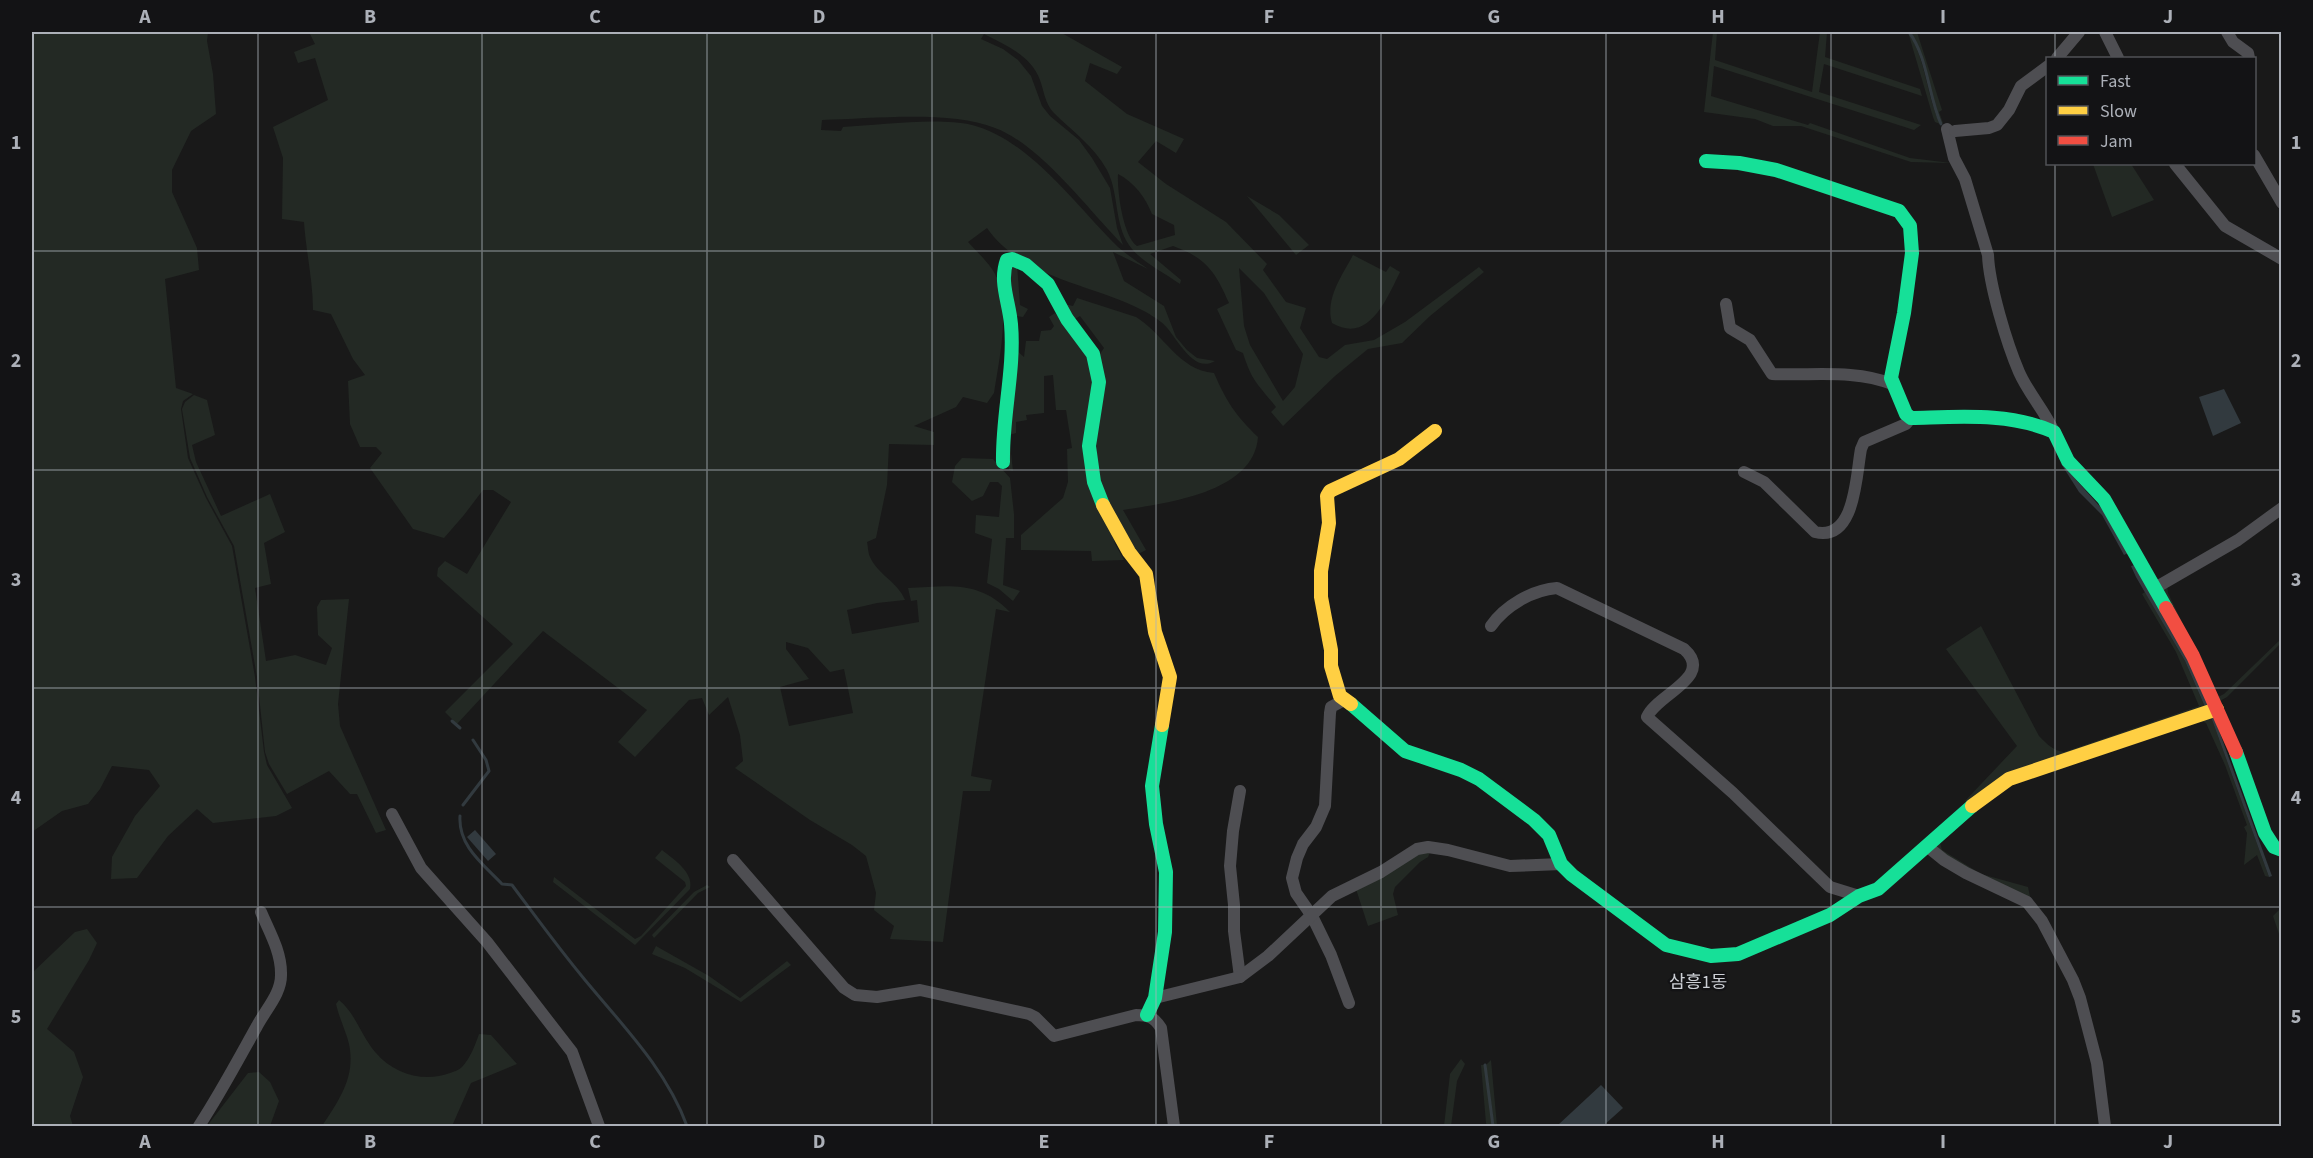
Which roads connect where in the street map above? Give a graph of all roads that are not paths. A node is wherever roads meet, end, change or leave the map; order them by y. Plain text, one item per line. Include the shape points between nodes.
1 (2079, 32) edge
2 (2105, 32) edge
3 (2227, 32) edge
4 (2058, 57) edge
5 (2118, 57) edge
6 (2249, 57) edge
7 (2046, 67) edge
8 (2256, 158) edge
9 (1706, 161) dead end
10 (2176, 165) edge
11 (2282, 203) edge
12 (2282, 259) edge
13 (1726, 304) dead end
14 (1892, 384) junction
15 (1911, 418) junction
16 (1435, 431) dead end
17 (2054, 432) junction
18 (1003, 462) dead end
19 (1744, 472) dead end
20 (2282, 508) edge
21 (2155, 588) junction
22 (1491, 626) dead end
23 (1344, 700) junction
24 (2217, 710) junction
25 (1240, 791) dead end
26 (392, 814) dead end
27 (1928, 847) junction
28 (2282, 850) edge
29 (733, 860) dead end
30 (1561, 864) junction
31 (1858, 896) junction
32 (261, 912) dead end
33 (1312, 916) junction
34 (1240, 977) junction
35 (1155, 998) junction
36 (1348, 1003) dead end
37 (1147, 1015) junction
38 (199, 1126) edge
39 (599, 1126) edge
40 (1174, 1126) edge
41 (2104, 1126) edge

1 - 4 street
2 - 5 street
3 - 6 street
7 - 17 street via 2021,86 1997,125 1951,130 1954,158 1965,179 1982,234 2002,324 2019,372
8 - 11 street
9 - 14 street via 1776,170 1890,207 1905,217 1910,226 1912,253
10 - 12 street via 2225,226
13 - 14 street via 1730,328 1750,340 1772,374 1835,373
14 - 15 street
15 - 17 street via 2008,421
15 - 19 street via 1906,424 1864,442 1850,512 1829,532 1815,532 1764,482
16 - 23 street via 1424,443 1327,496 1329,523 1321,571 1322,604 1334,677
17 - 21 street via 2068,461 2104,499
18 - 35 street via 1001,436 1011,324 1003,278 1007,260 1012,259 1026,265 1048,284 1093,354 1099,382 1089,446 1094,482 1107,514 1146,574 1155,632 1170,676 1152,786 1166,872 1166,932
20 - 21 street via 2238,540
21 - 24 street via 2184,637
22 - 31 street via 1508,607 1557,588 1684,649 1694,663 1690,675 1647,717 1830,887
23 - 30 street via 1406,751 1461,770 1511,803 1549,835
23 - 33 street via 1331,707 1325,806 1292,873 1296,892
24 - 27 street via 2009,779 1967,810
24 - 28 street via 2265,833
25 - 34 street via 1230,866
26 - 39 street via 421,868 487,942 572,1052
27 - 31 street via 1878,889
27 - 41 street via 1966,873 2027,902 2042,921 2080,998 2097,1063
29 - 37 street via 844,988 855,995 877,997 920,990 1029,1014 1054,1036 1124,1017
30 - 31 street via 1656,940 1711,956 1738,954 1767,943 1830,915
30 - 33 street via 1510,866 1463,853 1423,848 1332,896
32 - 38 street via 279,955 281,983
33 - 34 street
33 - 36 street
34 - 35 street
35 - 37 street
37 - 40 street via 1161,1028

